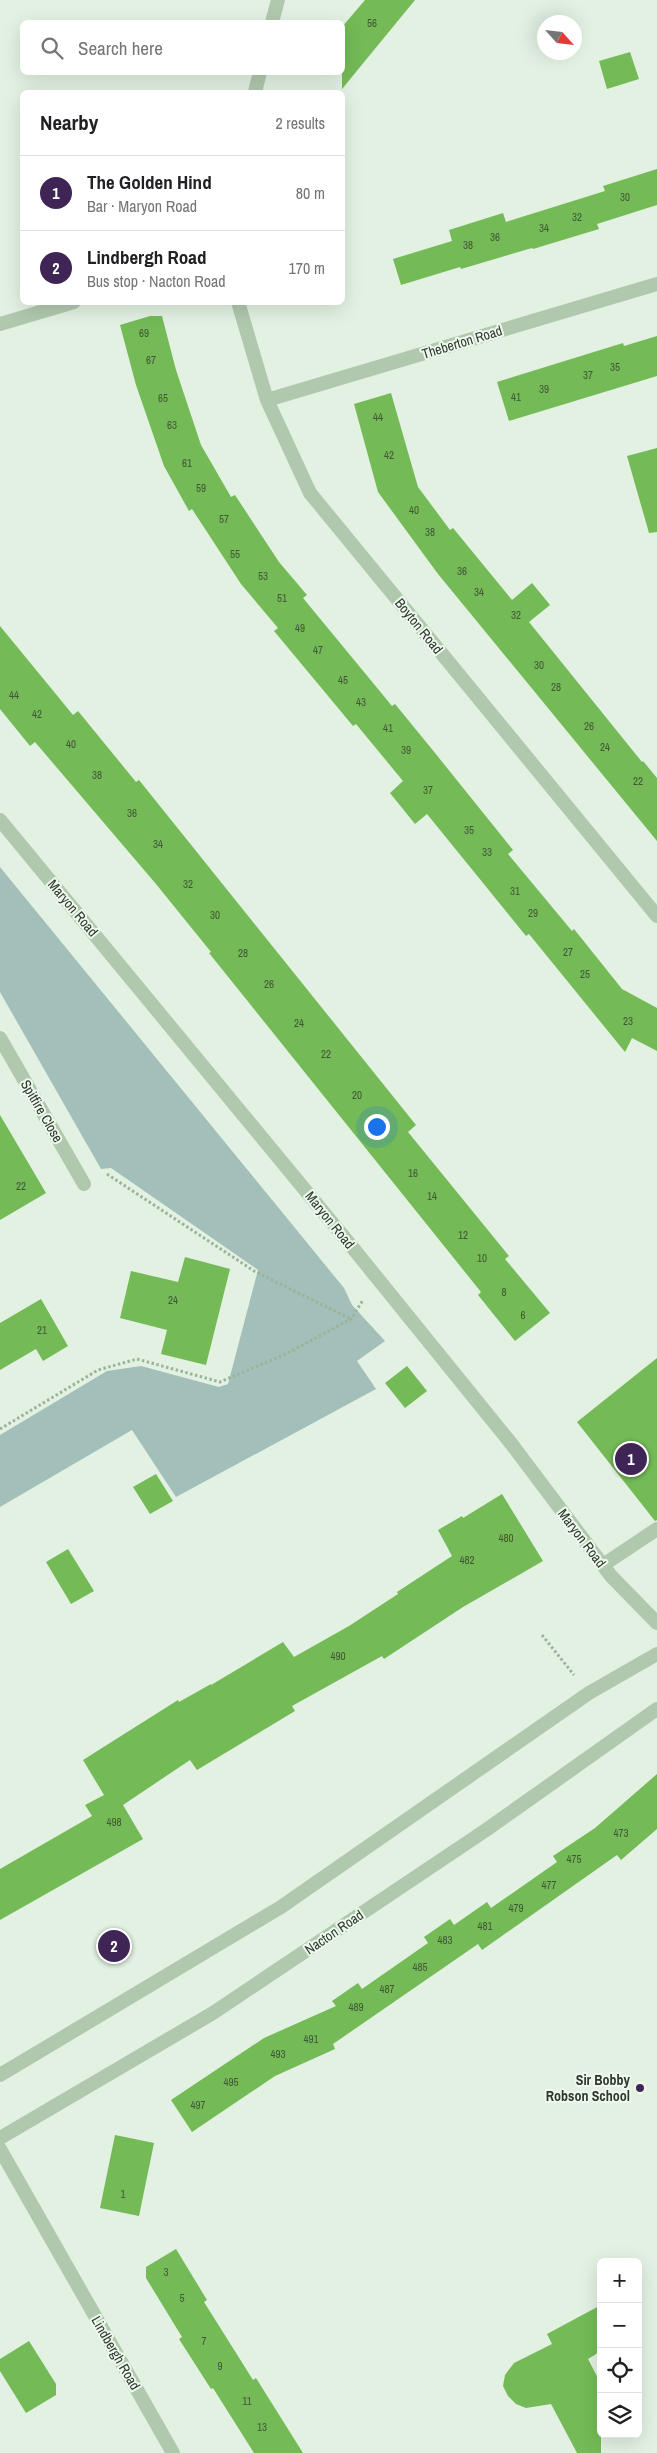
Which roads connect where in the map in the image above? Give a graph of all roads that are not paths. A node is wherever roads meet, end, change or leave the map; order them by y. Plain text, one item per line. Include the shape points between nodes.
1 (278, 0) edge
2 (273, 20) edge
3 (259, 75) edge
4 (256, 90) edge
5 (657, 284) edge
6 (64, 305) edge
7 (239, 305) edge
8 (0, 324) edge
9 (267, 400) junction
10 (0, 820) edge
11 (657, 916) edge
12 (0, 1038) edge
13 (84, 1184) road end
14 (657, 1529) edge
15 (603, 1565) junction
16 (657, 1623) edge
17 (657, 1654) edge
18 (657, 1709) edge
19 (0, 2075) edge
20 (0, 2138) edge
21 (0, 2149) edge
22 (173, 2453) edge

1 - 2 street
3 - 4 street
5 - 9 street, Theberton Road
6 - 8 street
7 - 9 street, Boyton Road
9 - 11 street, Boyton Road via 310,493
10 - 15 street, Maryon Road via 510,1442
12 - 13 street, Spitfire Close
14 - 15 street
15 - 16 street, Maryon Road
17 - 19 street via 589,1693 281,1906
18 - 20 street, Nacton Road via 486,1830 213,2013
21 - 22 street, Lindbergh Road

